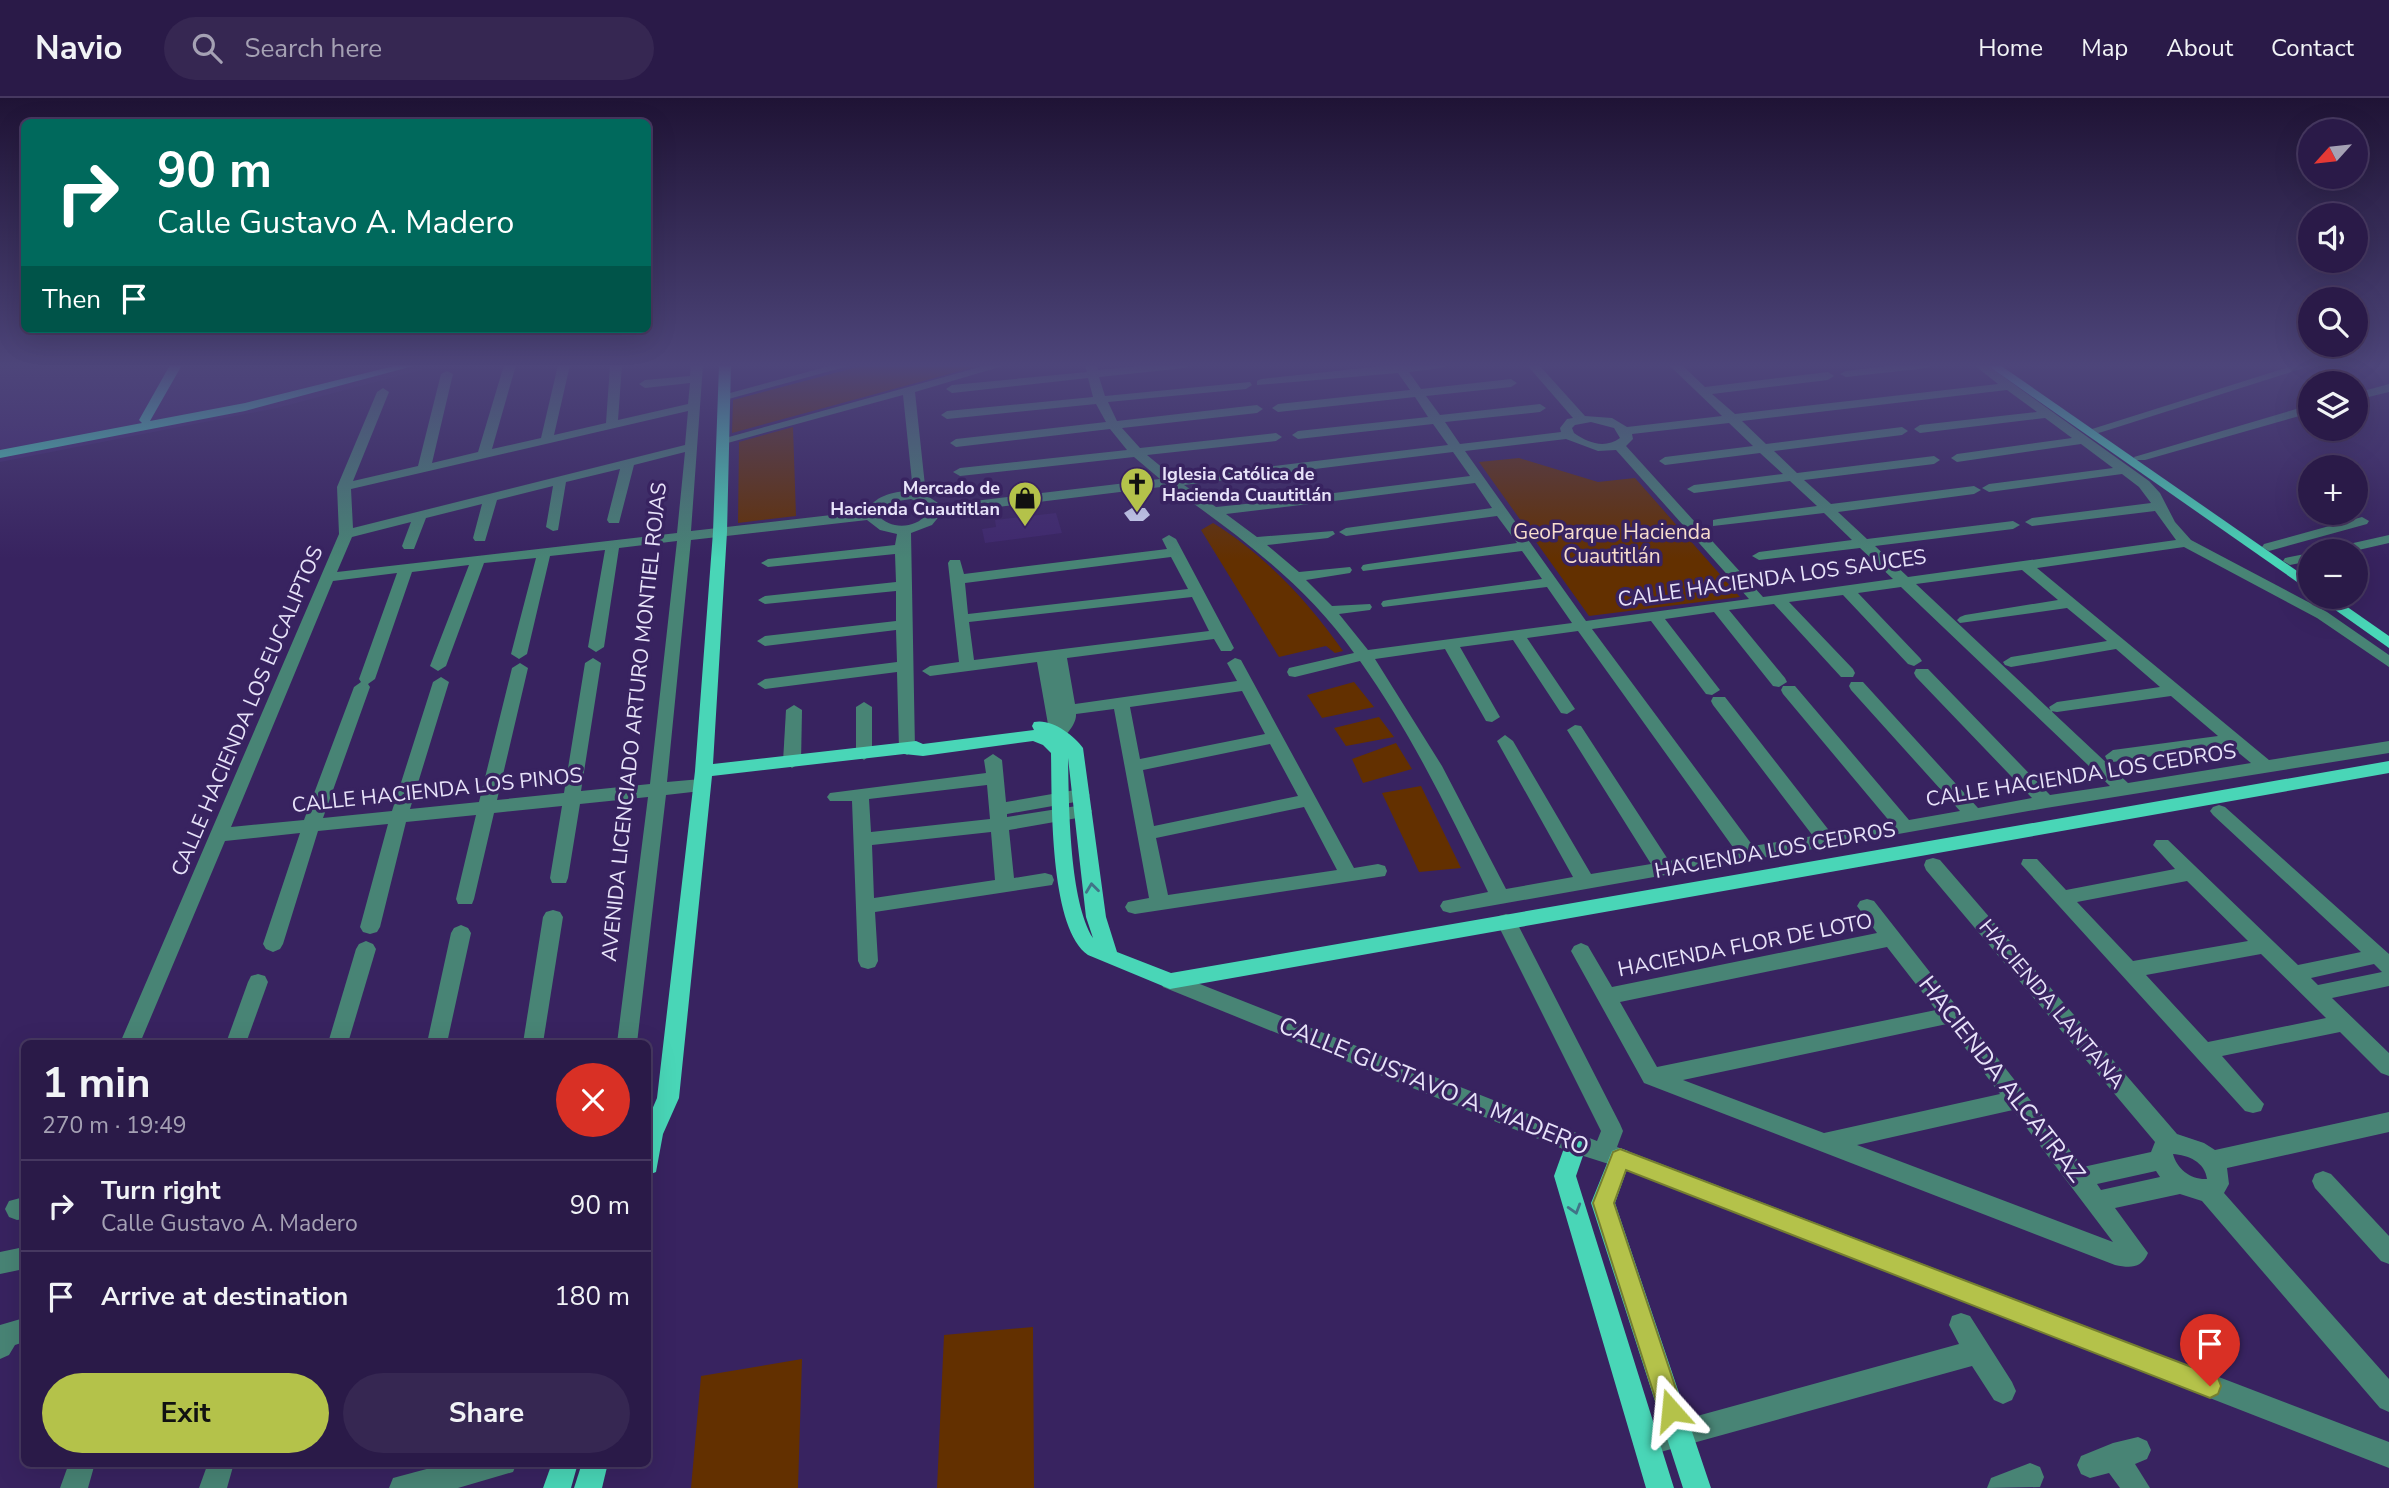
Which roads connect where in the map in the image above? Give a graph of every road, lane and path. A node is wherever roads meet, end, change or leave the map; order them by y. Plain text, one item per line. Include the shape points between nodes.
1 (101, 430) edge
2 (121, 430) edge
3 (367, 430) edge
4 (433, 430) edge
5 (491, 430) edge
6 (549, 430) edge
7 (591, 430) edge
8 (692, 430) edge
9 (724, 430) edge
10 (762, 430) edge
11 (913, 430) edge
12 (1071, 430) edge
13 (1118, 430) edge
14 (1343, 430) edge
15 (1444, 430) edge
16 (1567, 430) edge
17 (1634, 430) edge
18 (1744, 430) edge
19 (2071, 430) edge
20 (2086, 430) edge
21 (2099, 430) edge
22 (2236, 430) edge
23 (1625, 431) joint
24 (1902, 431) dead end
25 (1298, 435) dead end
26 (1568, 435) junction
27 (1276, 437) dead end
28 (547, 440) junction
29 (724, 440) junction
30 (2085, 440) junction
31 (956, 443) dead end
32 (1619, 445) junction
33 (691, 447) junction
34 (1457, 448) junction
35 (1764, 449) junction
36 (0, 452) edge
37 (1138, 454) junction
38 (484, 455) junction
39 (2140, 457) junction
40 (1957, 458) dead end
41 (1934, 460) dead end
42 (1665, 461) dead end
43 (628, 463) junction
44 (424, 469) junction
45 (2126, 470) junction
46 (960, 472) dead end
47 (1795, 478) junction
48 (1479, 479) junction
49 (561, 480) junction
50 (1168, 481) junction
51 (344, 487) junction
52 (1989, 488) dead end
53 (1694, 489) dead end
54 (1974, 490) dead end
55 (491, 497) junction
56 (920, 497) junction
57 (1326, 498) dead end
58 (1309, 500) dead end
59 (2160, 506) junction
60 (1828, 508) junction
61 (936, 510) junction
62 (1214, 511) junction
63 (1503, 511) junction
64 (420, 515) junction
65 (872, 515) junction
66 (614, 520) dead end
67 (2032, 522) dead end
68 (1718, 523) dead end
69 (2013, 525) dead end
70 (2348, 525) edge
71 (553, 527) dead end
72 (904, 530) junction
73 (720, 532) junction
74 (1346, 532) dead end
75 (346, 534) junction
76 (1328, 534) dead end
77 (684, 536) junction
78 (480, 538) dead end
79 (2389, 540) edge
80 (1253, 542) junction
81 (1863, 542) junction
82 (2186, 543) junction
83 (612, 544) junction
84 (2368, 544) edge
85 (410, 545) dead end
86 (1526, 546) junction
87 (2269, 547) junction
88 (902, 549) junction
89 (544, 552) junction
90 (1759, 556) dead end
91 (2298, 559) edge
92 (478, 560) junction
93 (2290, 561) junction
94 (768, 563) dead end
95 (955, 563) dead end
96 (2025, 565) junction
97 (2298, 567) edge
98 (406, 568) junction
99 (1368, 568) dead end
100 (1345, 570) dead end
101 (328, 577) junction
102 (1296, 577) junction
103 (958, 579) junction
104 (2298, 579) edge
105 (1905, 581) junction
106 (1552, 582) junction
107 (903, 586) junction
108 (1846, 589) junction
109 (1198, 592) junction
110 (1778, 599) junction
111 (765, 600) dead end
112 (1759, 601) junction
113 (2070, 603) junction
114 (1388, 604) dead end
115 (1365, 607) dead end
116 (1718, 607) junction
117 (2341, 609) edge
118 (2353, 609) edge
119 (1328, 611) junction
120 (1655, 616) junction
121 (960, 619) junction
122 (1965, 620) dead end
123 (905, 624) junction
124 (1582, 626) junction
125 (1517, 634) junction
126 (2389, 636) edge
127 (765, 641) dead end
128 (2389, 643) edge
129 (1450, 644) junction
130 (2119, 644) junction
131 (1227, 648) junction
132 (1051, 655) junction
133 (1363, 656) junction
134 (2011, 662) dead end
135 (2389, 662) edge
136 (906, 666) junction
137 (967, 666) junction
138 (930, 671) dead end
139 (1295, 672) dead end
140 (765, 684) dead end
141 (1246, 685) junction
142 (2174, 690) junction
143 (864, 707) dead end
144 (2057, 707) dead end
145 (1123, 708) junction
146 (1567, 709) dead end
147 (794, 710) dead end
148 (1061, 716) junction
149 (1492, 717) dead end
150 (1575, 730) dead end
151 (1274, 738) junction
152 (2233, 739) junction
153 (1505, 741) dead end
154 (2389, 747) edge
155 (907, 749) junction
156 (864, 754) junction
157 (2113, 756) dead end
158 (792, 762) junction
159 (1134, 766) junction
160 (2266, 767) junction
161 (2389, 768) edge
162 (703, 778) junction
163 (659, 789) junction
164 (2125, 790) junction
165 (860, 793) junction
166 (836, 797) dead end
167 (572, 799) junction
168 (1308, 800) junction
169 (2046, 802) junction
170 (1082, 803) junction
171 (1062, 807) junction
172 (487, 808) junction
173 (2219, 811) dead end
174 (399, 816) junction
175 (1000, 816) junction
176 (1975, 816) junction
177 (311, 826) junction
178 (1905, 827) junction
179 (1147, 834) junction
180 (219, 835) junction
181 (864, 839) junction
182 (1827, 841) junction
183 (2162, 845) dead end
184 (1749, 855) junction
185 (1933, 864) dead end
186 (2030, 864) dead end
187 (1664, 869) junction
188 (1378, 871) dead end
189 (2191, 873) junction
190 (1349, 875) junction
191 (559, 878) dead end
192 (1045, 880) dead end
193 (1586, 883) junction
194 (1006, 886) junction
195 (1500, 897) junction
196 (2062, 898) junction
197 (465, 899) dead end
198 (1160, 903) junction
199 (866, 906) junction
200 (1450, 906) dead end
201 (1867, 906) dead end
202 (1135, 907) dead end
203 (553, 917) dead end
204 (1506, 921) junction
205 (370, 927) dead end
206 (461, 933) dead end
207 (1892, 938) junction
208 (273, 944) dead end
209 (2265, 946) junction
210 (366, 949) dead end
211 (1581, 951) dead end
212 (1108, 954) junction
213 (868, 961) dead end
214 (2383, 961) edge
215 (2129, 970) junction
216 (2294, 974) junction
217 (2389, 978) edge
218 (1170, 981) junction
219 (258, 982) dead end
220 (2315, 994) junction
221 (1607, 996) junction
222 (1951, 1015) junction
223 (2345, 1023) junction
224 (131, 1040) edge
225 (237, 1040) edge
226 (339, 1040) edge
227 (437, 1040) edge
228 (533, 1040) edge
229 (627, 1040) edge
230 (2205, 1051) junction
231 (2389, 1067) edge
232 (1653, 1077) junction
233 (2017, 1100) junction
234 (2253, 1104) dead end
235 (2389, 1122) edge
236 (651, 1133) edge
237 (1823, 1143) junction
238 (1576, 1144) junction
239 (2166, 1152) junction
240 (1612, 1155) junction
241 (2211, 1161) junction
242 (2078, 1178) junction
243 (2323, 1181) dead end
244 (2183, 1183) junction
245 (2207, 1190) junction
246 (2098, 1201) junction
247 (2389, 1252) edge
248 (21, 1259) edge
249 (0, 1263) edge
250 (1961, 1325) dead end
251 (21, 1331) edge
252 (0, 1346) edge
253 (1976, 1352) junction
254 (2003, 1391) dead end
255 (2389, 1399) edge
256 (1680, 1436) junction
257 (1646, 1443) junction
258 (2389, 1455) edge
259 (2114, 1457) dead end
260 (81, 1467) edge
261 (219, 1467) edge
262 (488, 1467) edge
263 (564, 1467) edge
264 (593, 1467) edge
265 (2030, 1477) dead end
266 (74, 1488) edge
267 (213, 1488) edge
268 (403, 1488) edge
269 (557, 1488) edge
270 (588, 1488) edge
271 (1660, 1488) edge
272 (1697, 1488) edge
273 (2003, 1488) edge
274 (2136, 1488) edge

1 - 36 main road
2 - 36 main road
3 - 51 street, CALLE HACIENDA LOS EUCALIPTOS
4 - 44 street
5 - 38 street
6 - 28 street
7 - 28 street
8 - 33 street, AVENIDA LICENCIADO ARTURO MONTIEL ROJAS
9 - 29 main road
10 - 29 street
11 - 56 street
12 - 31 street
13 - 37 street
14 - 25 street
15 - 34 street
16 - 26 street
17 - 23 street
18 - 35 street
19 - 30 street
20 - 104 main road
21 - 39 main road
22 - 39 street
23 - 32 street via 1627,439
24 - 35 street
26 - 32 street via 1585,445
26 - 34 street
27 - 37 street
28 - 38 street
29 - 73 main road
30 - 40 street
30 - 45 street
32 - 112 street
33 - 43 street
33 - 77 street, AVENIDA LICENCIADO ARTURO MONTIEL ROJAS
34 - 48 street
34 - 50 street
35 - 42 street
35 - 47 street
37 - 46 street
37 - 50 street
38 - 44 street
39 - 87 main road
41 - 47 street
43 - 49 street
43 - 66 street
44 - 51 street
45 - 52 street
45 - 59 street
47 - 53 street
47 - 60 street
48 - 57 street
48 - 63 street
49 - 55 street
49 - 71 street
50 - 61 street
50 - 62 street
51 - 75 street, CALLE HACIENDA LOS EUCALIPTOS
54 - 60 street
55 - 64 street
55 - 78 street
56 - 61 street
56 - 65 street via 884,501
58 - 62 street
59 - 67 street
59 - 82 street
60 - 68 street
60 - 81 street
61 - 72 street via 930,520
62 - 80 street
63 - 74 street
63 - 86 street
64 - 75 street
64 - 85 street
65 - 72 street via 881,527
65 - 73 street
69 - 81 street
70 - 87 street
72 - 88 street
73 - 77 street
73 - 162 main road
75 - 101 street, CALLE HACIENDA LOS EUCALIPTOS
76 - 80 street
77 - 83 street
77 - 163 street, AVENIDA LICENCIADO ARTURO MONTIEL ROJAS
79 - 84 street
80 - 102 street
81 - 90 street
81 - 105 street
82 - 96 street, CALLE HACIENDA LOS SAUCES
82 - 135 street via 2322,615
83 - 89 street
83 - 167 street
86 - 99 street
86 - 106 street
87 - 93 main road
88 - 94 street
88 - 107 street
89 - 92 street
89 - 172 street
91 - 93 street
92 - 98 street
92 - 174 street
93 - 97 main road
95 - 103 street
96 - 105 street, CALLE HACIENDA LOS SAUCES
96 - 113 street
98 - 101 street
98 - 177 street
100 - 102 street
101 - 180 street, CALLE HACIENDA LOS EUCALIPTOS
102 - 119 street
103 - 109 street via 1172,545
103 - 121 street
105 - 108 street, CALLE HACIENDA LOS SAUCES
105 - 164 street
106 - 114 street
106 - 124 street
107 - 111 street
107 - 123 street
108 - 110 street, CALLE HACIENDA LOS SAUCES
108 - 169 street
109 - 121 street
109 - 131 street
110 - 112 street, CALLE HACIENDA LOS SAUCES
110 - 176 street
112 - 116 street, CALLE HACIENDA LOS SAUCES
113 - 122 street
113 - 130 street
115 - 119 street
116 - 120 street, CALLE HACIENDA LOS SAUCES
116 - 178 street
117 - 128 main road
118 - 126 main road
119 - 133 street
120 - 124 street, CALLE HACIENDA LOS SAUCES
120 - 182 street
121 - 137 street
123 - 127 street
123 - 136 street
124 - 125 street, CALLE HACIENDA LOS SAUCES
124 - 184 street
125 - 129 street, CALLE HACIENDA LOS SAUCES
125 - 146 street
129 - 133 street, CALLE HACIENDA LOS SAUCES
129 - 149 street
130 - 134 street
130 - 142 street
131 - 132 street
131 - 141 street
132 - 137 street
132 - 148 street
133 - 139 street, CALLE HACIENDA LOS SAUCES
133 - 195 street via 1434,764
136 - 140 street
136 - 155 street
137 - 138 street
141 - 145 street
141 - 151 street
142 - 144 street
142 - 152 street
143 - 156 street
145 - 148 street
145 - 159 street
147 - 158 street
148 - 155 main road, CALLE HACIENDA LOS PINOS via 1040,726
148 - 170 main road via 1075,748
148 - 171 main road, CALLE GUSTAVO A. MADERO
150 - 187 street
151 - 159 street
151 - 168 street
152 - 157 street
152 - 160 street
153 - 193 street
154 - 160 street, CALLE HACIENDA LOS CEDROS
155 - 156 main road, CALLE HACIENDA LOS PINOS
156 - 158 main road, CALLE HACIENDA LOS PINOS
158 - 162 main road, CALLE HACIENDA LOS PINOS
159 - 179 street
160 - 164 street, CALLE HACIENDA LOS CEDROS
161 - 204 main road, HACIENDA LOS CEDROS
162 - 163 street, CALLE HACIENDA LOS PINOS
162 - 236 main road via 668,1098
163 - 167 street, CALLE HACIENDA LOS PINOS
163 - 229 street, AVENIDA LICENCIADO ARTURO MONTIEL ROJAS
164 - 169 street, CALLE HACIENDA LOS CEDROS
165 - 166 street
165 - 175 street via 994,769
165 - 181 street
167 - 172 street, CALLE HACIENDA LOS PINOS
167 - 191 street
168 - 179 street
168 - 190 street
169 - 176 street, CALLE HACIENDA LOS CEDROS
170 - 171 street
212 -> 170 main road via 1096,917
171 - 175 street
171 - 212 main road, CALLE GUSTAVO A. MADERO via 1078,931 1084,942
172 - 174 street, CALLE HACIENDA LOS PINOS
172 - 197 street
173 - 214 street
174 - 177 street, CALLE HACIENDA LOS PINOS
174 - 205 street
175 - 181 street
175 - 194 street
176 - 178 street, CALLE HACIENDA LOS CEDROS
177 - 180 street, CALLE HACIENDA LOS PINOS
177 - 208 street
178 - 182 street, CALLE HACIENDA LOS CEDROS
179 - 198 street
180 - 224 street, CALLE HACIENDA LOS EUCALIPTOS
181 - 199 street
182 - 184 street, CALLE HACIENDA LOS CEDROS
183 - 189 street
184 - 187 street, CALLE HACIENDA LOS CEDROS
185 - 239 street, HACIENDA LANTANA
186 - 196 street
187 - 193 street, CALLE HACIENDA LOS CEDROS
188 - 190 street
189 - 196 street
189 - 209 street
190 - 198 street
192 - 194 street
193 - 195 street, CALLE HACIENDA LOS CEDROS
194 - 199 street
195 - 200 street, CALLE HACIENDA LOS CEDROS
196 - 215 street
198 - 202 street
199 - 213 street
201 - 207 street, HACIENDA ALCATRAZ
203 - 228 street
204 - 218 main road, HACIENDA LOS CEDROS
204 - 240 street via 1612,1131
206 - 227 street
207 - 221 street, HACIENDA FLOR DE LOTO
207 - 222 street, HACIENDA ALCATRAZ
209 - 215 street
209 - 216 street
210 - 226 street
211 - 221 street
212 - 218 main road, CALLE GUSTAVO A. MADERO
214 - 216 street
215 - 230 street
216 - 220 street
217 - 220 street
218 - 238 street, CALLE GUSTAVO A. MADERO
219 - 225 street
220 - 223 street
221 - 232 street
222 - 232 street
222 - 233 street, HACIENDA ALCATRAZ
223 - 230 street
223 - 231 street
230 - 234 street
232 - 237 street
233 - 237 street
233 - 242 street, HACIENDA ALCATRAZ
235 - 241 street
237 - 246 street, HACIENDA ALCATRAZ via 2130,1257 2136,1253
238 - 240 street, CALLE GUSTAVO A. MADERO
238 -> 257 main road via 1565,1176
239 - 241 street via 2193,1148
239 - 242 street
239 - 244 street, HACIENDA LANTANA via 2169,1172
240 - 256 main road via 1603,1203
240 - 258 street, CALLE GUSTAVO A. MADERO
241 - 245 street via 2219,1180
242 - 246 street, HACIENDA ALCATRAZ
243 - 247 street
244 - 245 street
244 - 246 street
245 - 255 street
248 - 249 street
250 - 253 street
251 - 252 street via 7,1335
253 - 254 street
253 - 256 street
256 - 257 street
256 - 272 main road
257 - 271 main road
259 - 274 street
260 - 266 street
261 - 267 street
262 - 268 street
263 - 269 main road
264 - 270 main road
265 - 273 street

